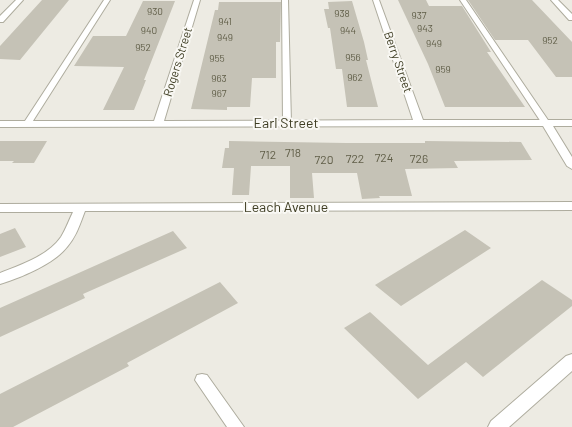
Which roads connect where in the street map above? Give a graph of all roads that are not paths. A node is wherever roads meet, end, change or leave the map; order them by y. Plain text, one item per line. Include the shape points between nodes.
1 (20, 0) edge
2 (107, 0) edge
3 (197, 0) edge
4 (285, 0) edge
5 (376, 0) edge
6 (463, 0) edge
7 (554, 0) edge
8 (572, 18) edge
9 (0, 20) edge
10 (419, 123) junction
11 (546, 123) junction
12 (572, 123) edge
13 (0, 124) edge
14 (27, 124) junction
15 (158, 124) junction
16 (287, 124) junction
17 (572, 166) edge
18 (572, 206) edge
19 (0, 208) edge
20 (80, 208) junction
21 (0, 279) edge
22 (572, 361) edge
23 (202, 380) dead end
24 (236, 427) edge
25 (497, 427) edge

1 - 9 street
2 - 14 lane
3 - 15 street, Rogers Street
4 - 16 lane
5 - 10 street, Berry Street
6 - 11 lane
7 - 8 street
10 - 11 street, Earl Street
10 - 16 street, Earl Street
11 - 12 street, Earl Street
11 - 17 street
13 - 14 street, Earl Street
14 - 15 street, Earl Street
15 - 16 street, Earl Street
18 - 20 street, Leach Avenue
19 - 20 street, Leach Avenue
20 - 21 street via 73,228 61,246 36,263
22 - 25 street
23 - 24 lane

